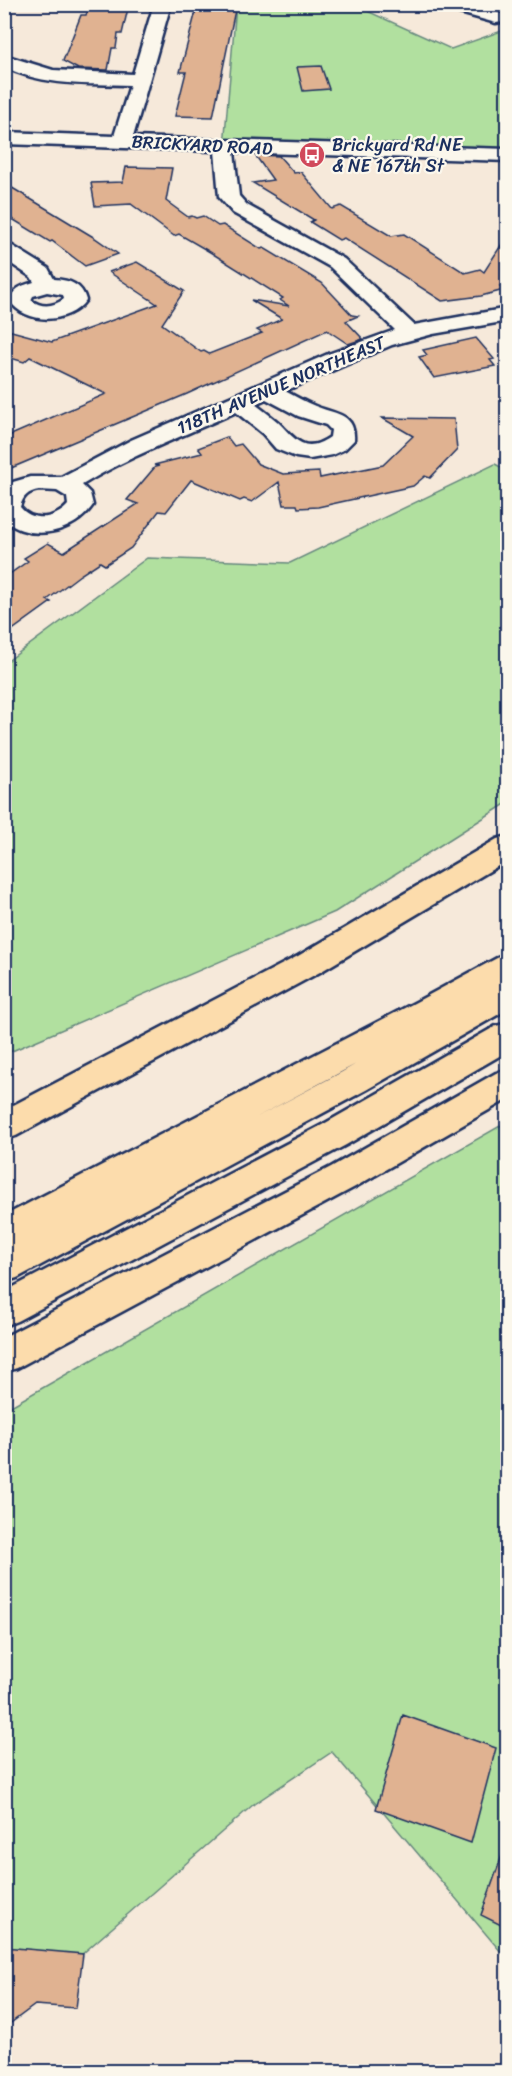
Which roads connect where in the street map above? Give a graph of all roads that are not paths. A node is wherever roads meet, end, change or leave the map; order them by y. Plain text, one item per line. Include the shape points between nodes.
1 (163, 4) edge
2 (448, 4) edge
3 (476, 7) edge
4 (496, 18) dead end
5 (4, 60) edge
6 (140, 80) junction
7 (4, 138) edge
8 (122, 141) junction
9 (224, 146) junction
10 (507, 155) edge
11 (4, 249) edge
12 (46, 285) dead end
13 (507, 314) edge
14 (410, 333) junction
15 (266, 390) junction
16 (239, 403) junction
17 (65, 485) junction
18 (11, 524) edge
19 (507, 846) edge
20 (507, 966) edge
21 (507, 994) edge
22 (507, 1035) edge
23 (507, 1082) edge
24 (4, 1126) edge
25 (4, 1233) edge
26 (4, 1267) edge
27 (4, 1310) edge
28 (4, 1356) edge

1 - 6 street
2 - 3 street
3 - 4 street
5 - 6 street via 50,76
6 - 8 street
7 - 8 street, BRICKYARD ROAD
8 - 9 street, BRICKYARD ROAD
9 - 10 street, BRICKYARD ROAD
9 - 14 street via 229,196 240,209 336,263
11 - 12 street via 40,273
13 - 14 street, 118TH AVENUE NORTHEAST
14 - 15 street, 118TH AVENUE NORTHEAST
15 - 16 street, 118TH AVENUE NORTHEAST
15 - 16 street via 306,411 334,420 343,429 342,440 322,450 296,450
16 - 17 street, 118TH AVENUE NORTHEAST via 150,441
17 - 18 street via 45,482 17,490 8,501
17 - 18 street via 73,488 81,499 72,516 54,524
19 - 24 highway via 309,964
20 - 25 highway via 429,1011
21 - 26 highway via 354,1081
22 - 27 highway via 334,1135
23 - 28 highway via 343,1177

